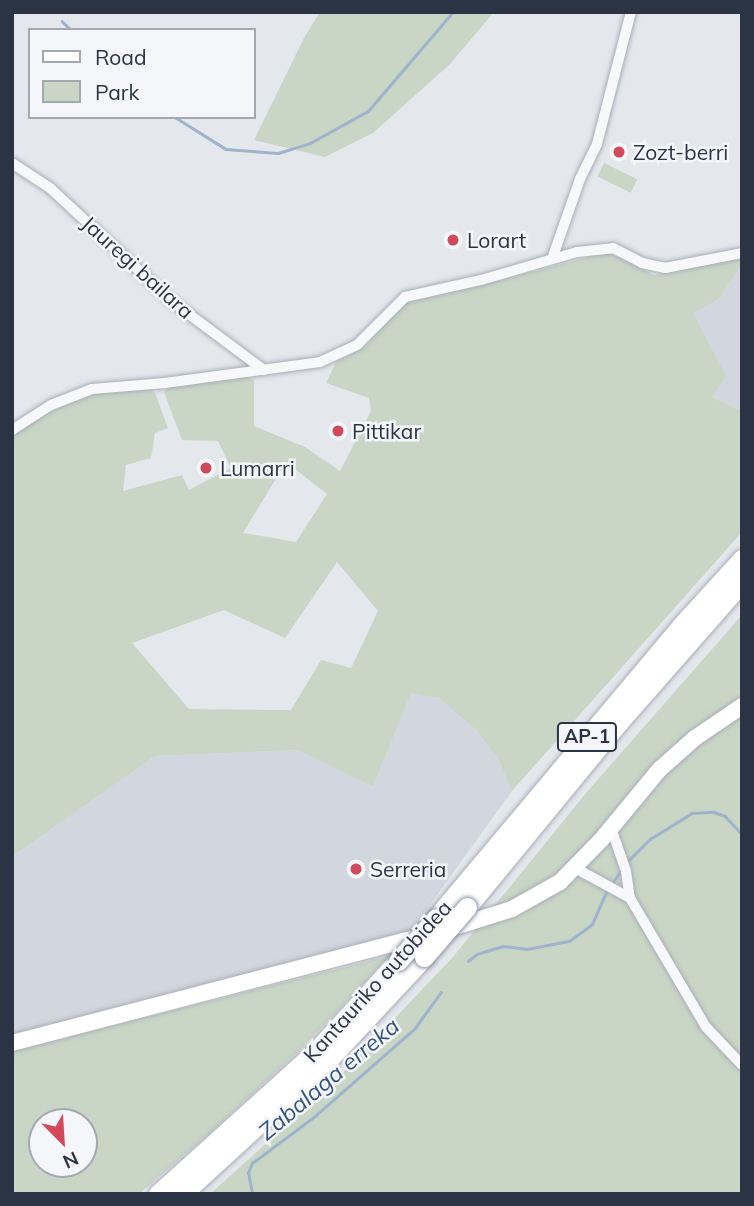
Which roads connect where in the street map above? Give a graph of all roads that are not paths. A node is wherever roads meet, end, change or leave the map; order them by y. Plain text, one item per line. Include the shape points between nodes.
1 (631, 12) edge
2 (12, 163) edge
3 (742, 253) edge
4 (552, 259) junction
5 (264, 370) junction
6 (12, 430) edge
7 (742, 559) edge
8 (742, 582) edge
9 (742, 706) edge
10 (611, 828) junction
11 (575, 868) junction
12 (630, 898) junction
13 (12, 1043) edge
14 (742, 1065) edge
15 (158, 1194) edge
16 (182, 1194) edge

1 - 4 street via 597,144
2 - 5 street, Jauregi bailara via 50,188 174,303
3 - 4 street via 666,268 642,263 614,248
4 - 5 street via 405,297 369,335 344,352 302,366
5 - 6 street via 92,389 51,405
7 - 15 highway, Kantauriko autobidea / AP-1, bridge via 436,918 316,1051
8 - 16 highway, Kantauriko autobidea / AP-1, bridge via 424,957 327,1061
9 - 10 main road via 678,752
10 - 11 main road
10 - 12 street
11 - 12 street
11 - 13 main road via 549,889 492,916
12 - 14 street via 706,1027

